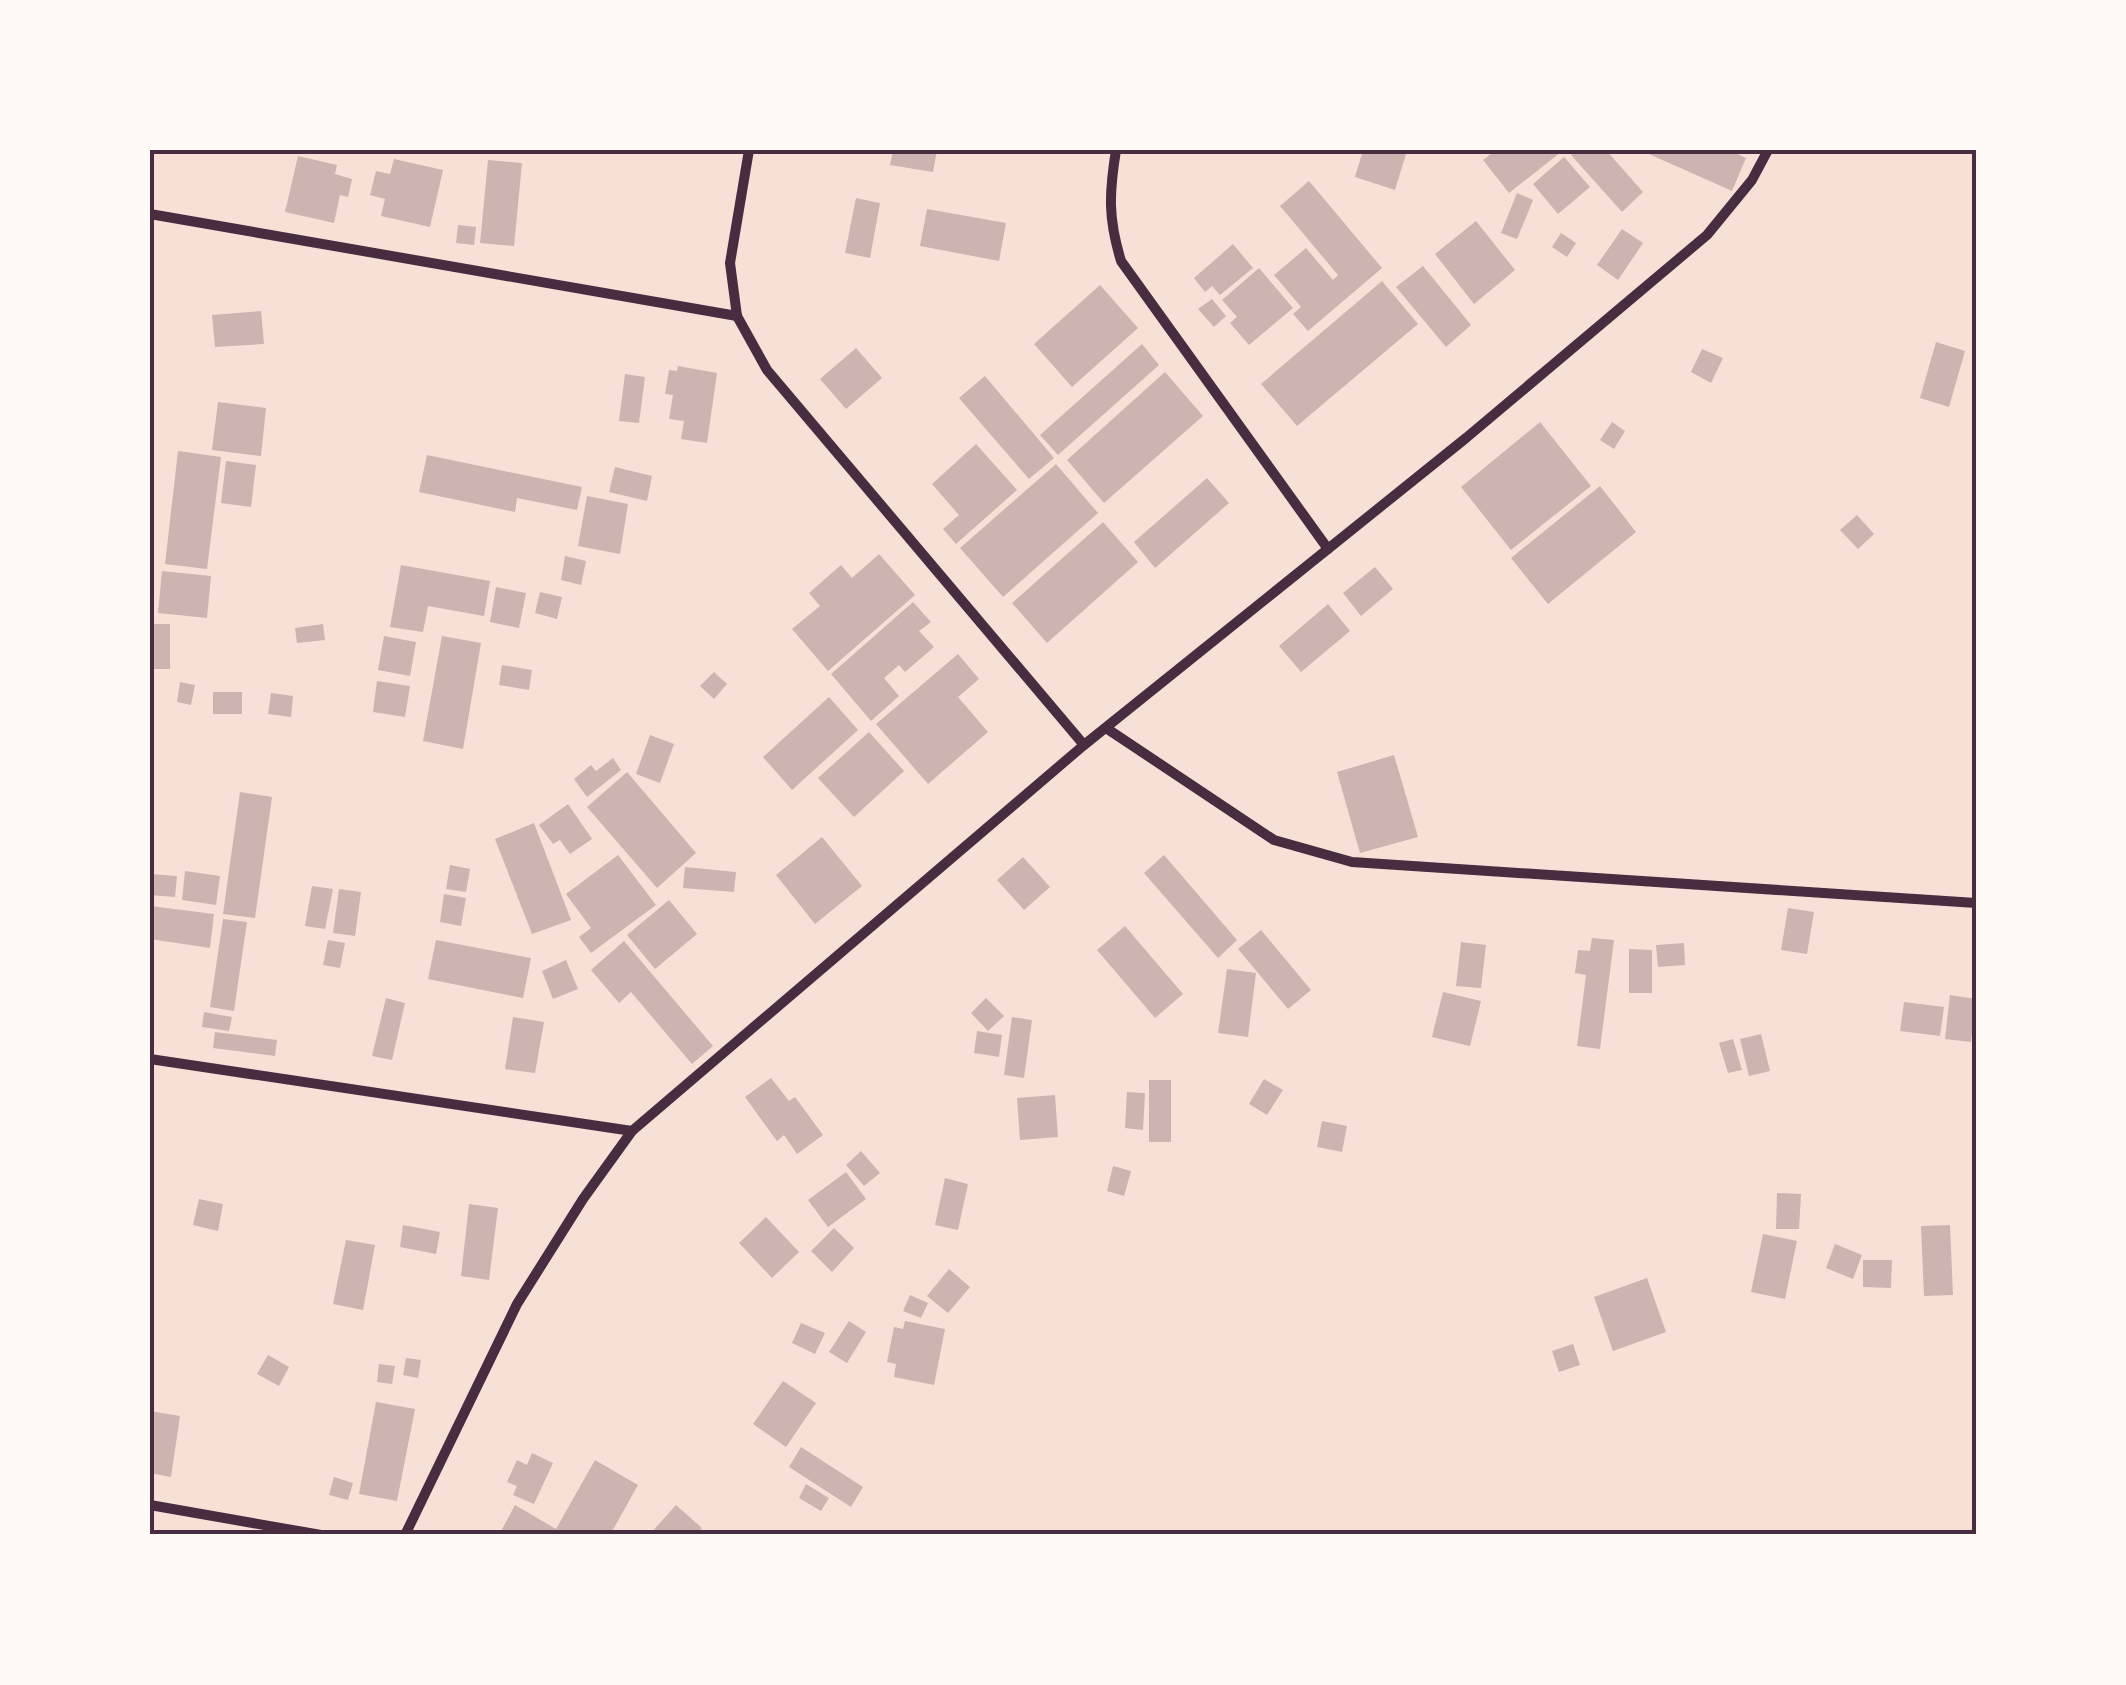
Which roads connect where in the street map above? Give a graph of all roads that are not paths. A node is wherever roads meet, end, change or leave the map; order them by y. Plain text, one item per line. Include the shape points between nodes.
1 (749, 150) edge
2 (1116, 150) edge
3 (1768, 150) edge
4 (150, 214) edge
5 (737, 316) junction
6 (1328, 549) junction
7 (1106, 728) junction
8 (1084, 745) junction
9 (1976, 904) edge
10 (150, 1060) edge
11 (632, 1131) junction
12 (150, 1505) edge
13 (321, 1535) edge
14 (404, 1535) edge

1 - 5 street via 730,263
2 - 6 street via 1108,196 1121,261
3 - 6 street via 1707,236
4 - 5 street
5 - 8 street via 767,370
6 - 7 street
7 - 8 street
7 - 9 street via 1274,840 1352,862
8 - 11 street
10 - 11 street
11 - 14 street via 517,1304
12 - 13 street

